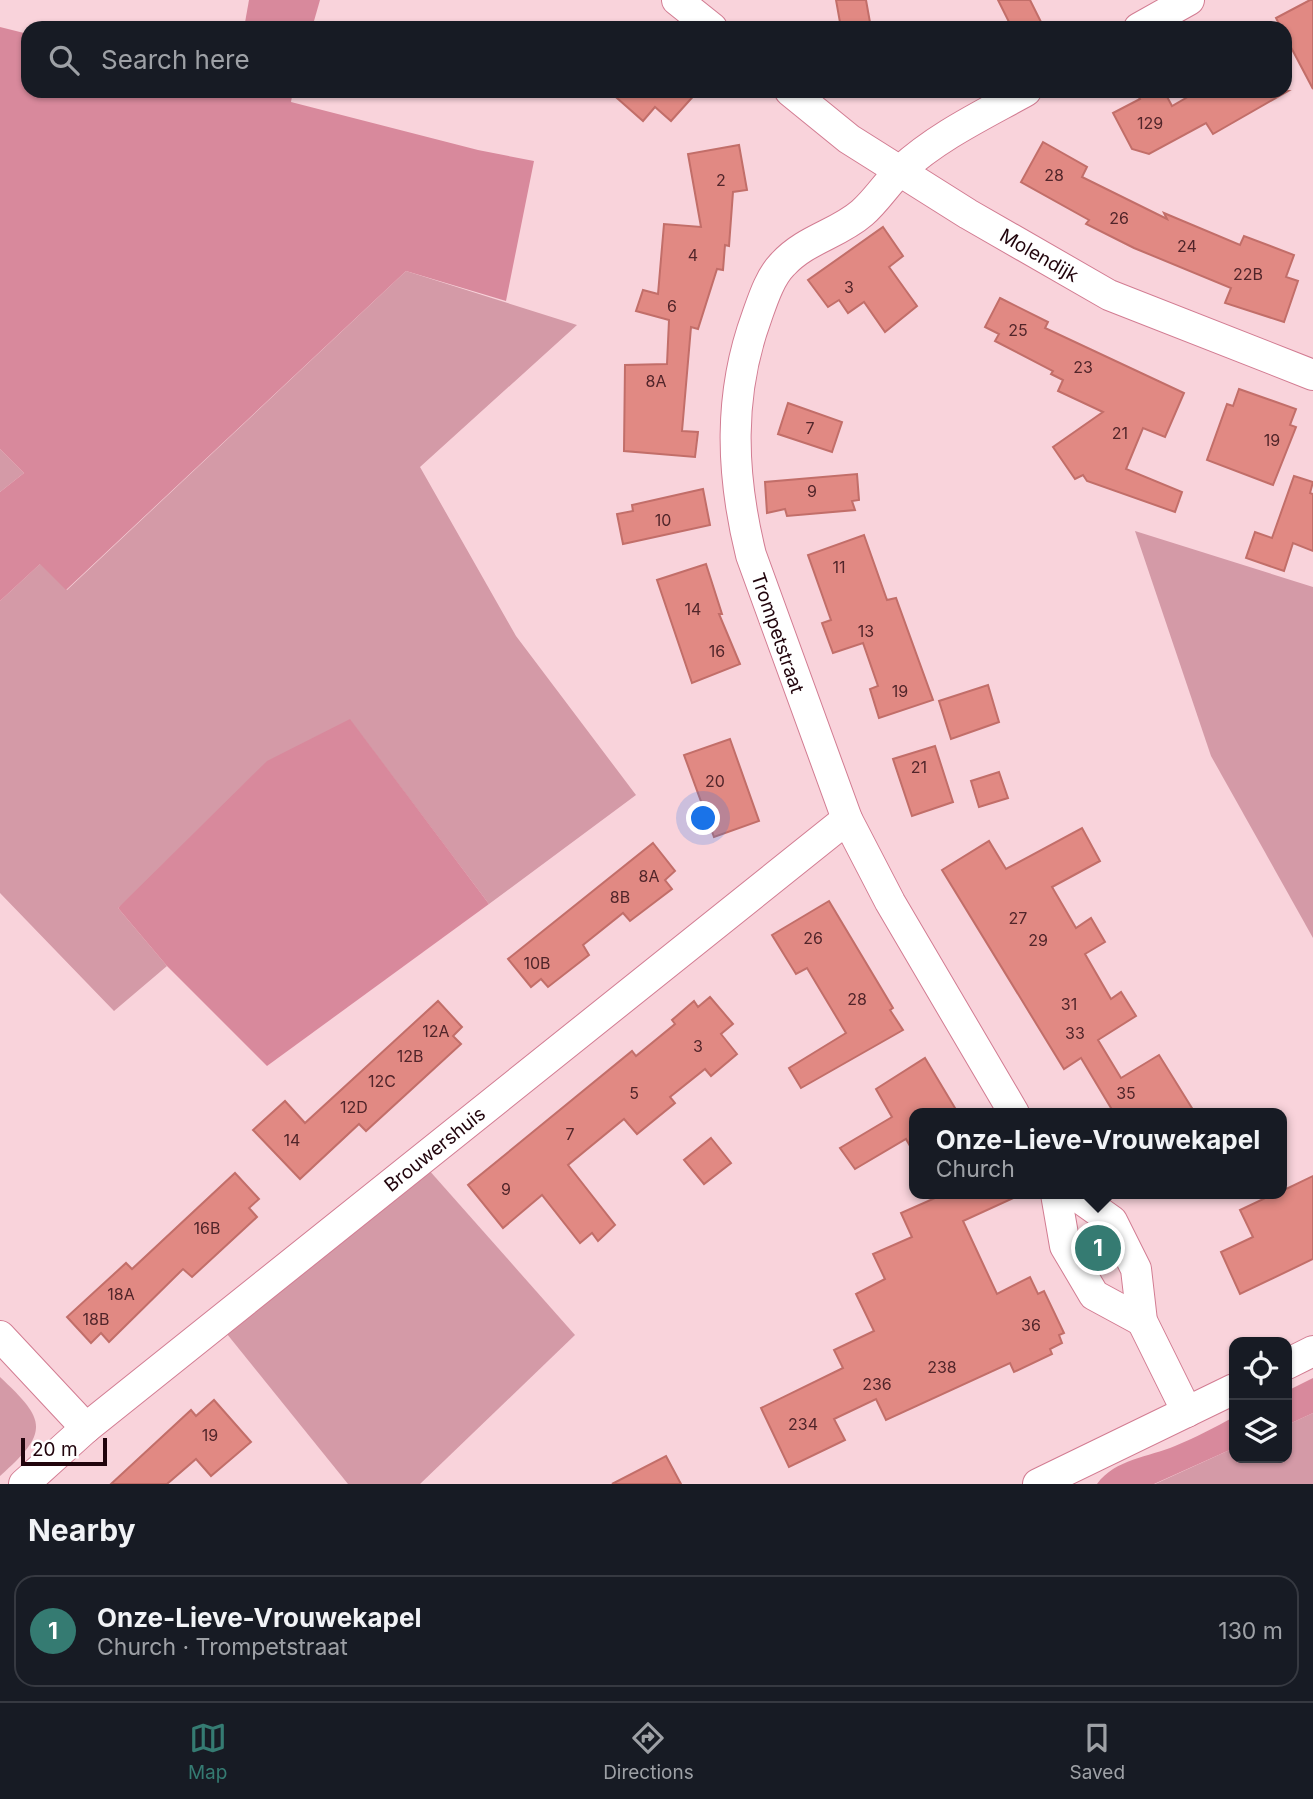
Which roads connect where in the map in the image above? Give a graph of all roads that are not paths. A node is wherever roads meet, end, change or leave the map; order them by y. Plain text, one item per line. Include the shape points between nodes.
1 (677, 0) edge
2 (1189, 0) edge
3 (703, 21) edge
4 (1152, 21) edge
5 (799, 98) edge
6 (1013, 98) edge
7 (900, 171) junction
8 (1313, 375) edge
9 (847, 819) junction
10 (1011, 1108) edge
11 (1057, 1199) edge
12 (1081, 1199) edge
13 (1142, 1321) junction
14 (0, 1336) edge
15 (1313, 1351) edge
16 (1292, 1362) edge
17 (1229, 1391) edge
18 (1187, 1412) junction
19 (86, 1428) junction
20 (24, 1484) edge
21 (1038, 1484) edge

1 - 3 street
2 - 4 street
5 - 7 street, Molendijk via 849,139
6 - 7 street, Trompetstraat via 949,133
7 - 8 street, Molendijk via 1109,295
7 - 9 street, Trompetstraat via 850,224 812,241 780,266 750,334 734,422 739,500 751,555
9 - 10 street, Trompetstraat via 890,902
9 - 19 street, Brouwershuis
11 - 13 street via 1065,1246 1094,1296
12 - 13 street via 1112,1221 1136,1269
13 - 18 street
14 - 19 street
15 - 16 street
17 - 18 street
18 - 21 street
19 - 20 street, Brouwershuis

